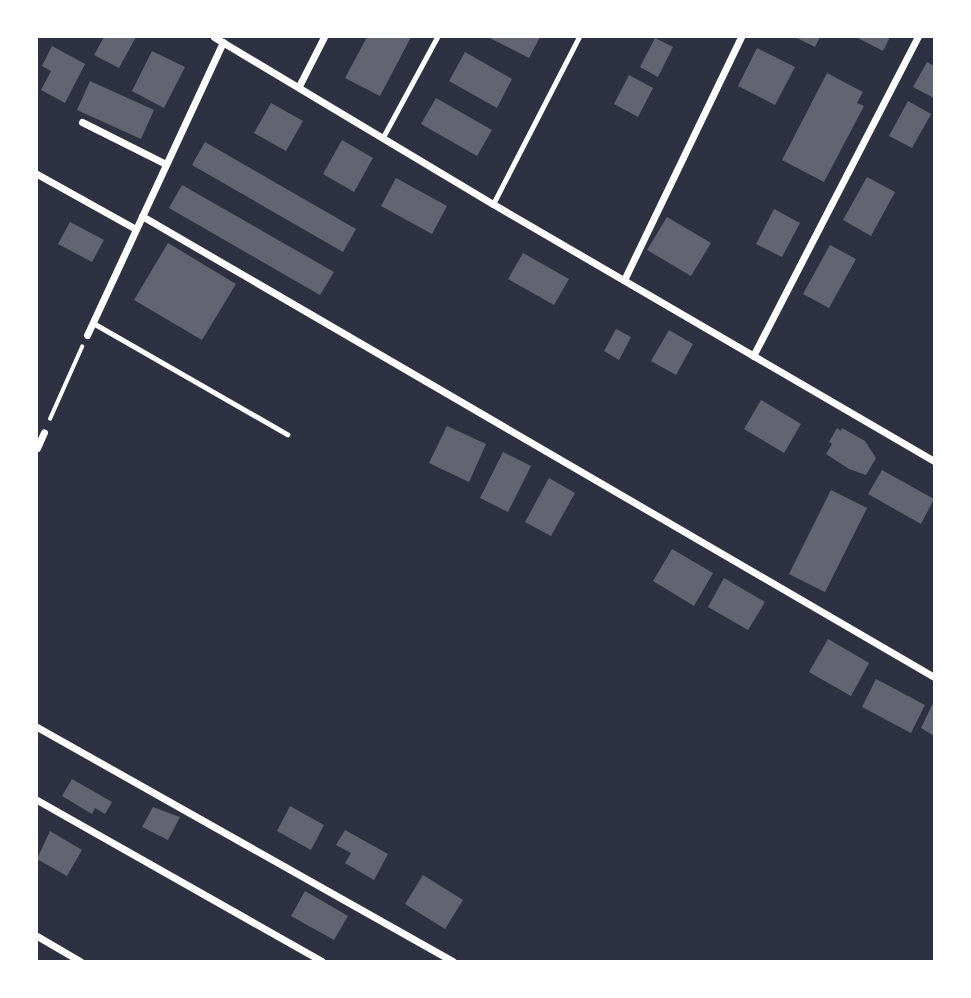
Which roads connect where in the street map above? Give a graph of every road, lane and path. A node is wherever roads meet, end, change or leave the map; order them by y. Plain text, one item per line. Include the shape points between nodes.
1 (214, 37) edge
2 (324, 37) edge
3 (437, 37) edge
4 (579, 37) edge
5 (741, 37) edge
6 (918, 37) edge
7 (223, 42) junction
8 (299, 86) junction
9 (82, 122) dead end
10 (383, 137) junction
11 (166, 164) junction
12 (37, 174) edge
13 (493, 204) junction
14 (142, 216) junction
15 (136, 229) junction
16 (624, 280) junction
17 (93, 323) junction
18 (87, 335) joint
19 (753, 356) junction
20 (44, 432) joint
21 (287, 434) dead end
22 (37, 448) edge
23 (934, 461) edge
24 (934, 677) edge
25 (37, 727) edge
26 (37, 800) edge
27 (37, 936) edge
28 (80, 961) edge
29 (322, 961) edge
30 (453, 961) edge

1 - 7 street
2 - 8 street
3 - 10 lane
4 - 13 lane
5 - 16 street
6 - 19 street
7 - 8 street
7 - 11 street
8 - 10 street
9 - 11 street
10 - 13 street
11 - 14 street
12 - 15 street
13 - 16 street
14 - 15 street
14 - 24 street
15 - 17 street
16 - 19 street
17 - 18 street
17 - 21 lane
18 - 20 path
19 - 23 street
20 - 22 street
25 - 30 street
26 - 29 street
27 - 28 street

